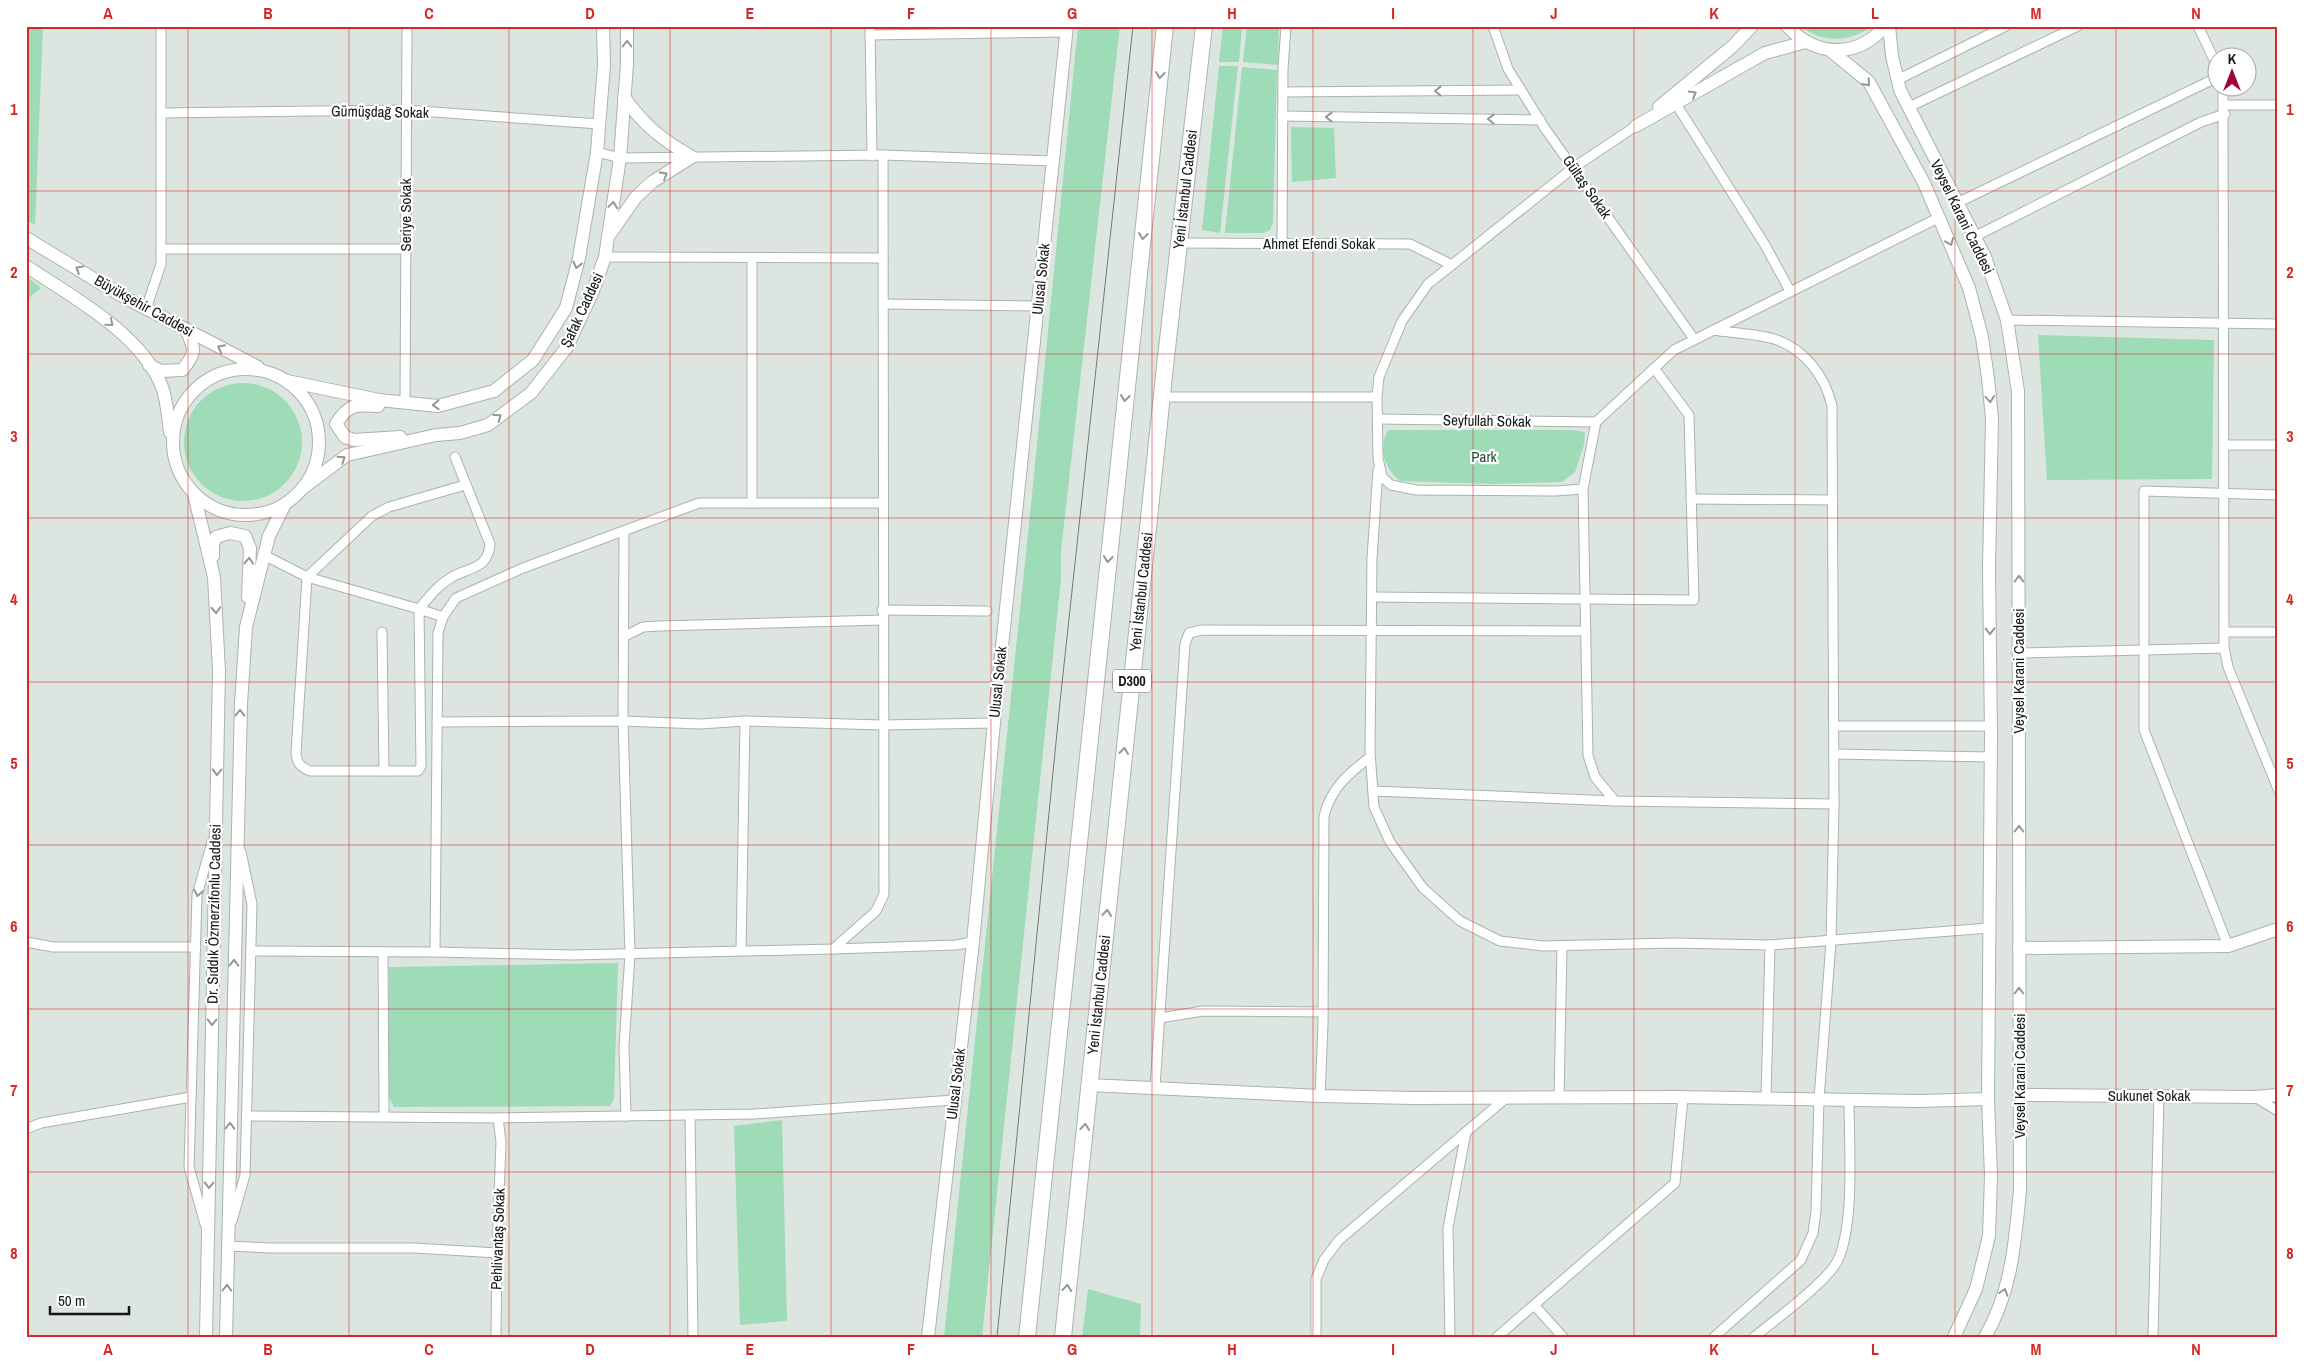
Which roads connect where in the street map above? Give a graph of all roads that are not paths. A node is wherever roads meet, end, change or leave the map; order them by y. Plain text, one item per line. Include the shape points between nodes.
1 (161, 26) edge
2 (407, 26) edge
3 (603, 26) edge
4 (627, 26) edge
5 (1165, 26) edge
6 (1204, 26) edge
7 (1286, 26) edge
8 (1493, 26) edge
9 (1752, 26) edge
10 (1787, 26) edge
11 (1885, 26) edge
12 (1889, 26) edge
13 (2006, 26) edge
14 (2078, 26) edge
15 (2198, 26) edge
16 (1066, 29) edge
17 (870, 30) edge
18 (981, 30) edge
19 (1806, 42) junction
20 (2208, 48) edge
21 (1831, 51) junction
22 (1897, 80) junction
23 (2206, 83) edge
24 (1521, 90) junction
25 (1283, 92) junction
26 (624, 97) junction
27 (2224, 98) edge
28 (1676, 104) junction
29 (2278, 105) edge
30 (1909, 107) junction
31 (406, 110) junction
32 (2225, 110) junction
33 (161, 113) junction
34 (1282, 116) junction
35 (1540, 120) junction
36 (599, 124) junction
37 (1636, 126) junction
38 (597, 152) junction
39 (883, 155) junction
40 (872, 156) junction
41 (692, 157) junction
42 (620, 158) junction
43 (1053, 161) junction
44 (1573, 168) junction
45 (1957, 204) junction
46 (1940, 217) junction
47 (608, 236) junction
48 (1974, 237) junction
49 (26, 238) edge
50 (1180, 242) junction
51 (1282, 243) junction
52 (161, 249) junction
53 (406, 249) junction
54 (605, 257) junction
55 (752, 258) junction
56 (883, 258) junction
57 (1452, 265) junction
58 (26, 266) edge
59 (1790, 291) junction
60 (883, 304) junction
61 (1038, 306) junction
62 (146, 309) junction
63 (2007, 320) junction
64 (2224, 324) junction
65 (2278, 324) edge
66 (186, 329) junction
67 (1713, 330) junction
68 (1694, 340) junction
69 (149, 365) junction
70 (1654, 368) junction
71 (264, 370) junction
72 (287, 381) junction
73 (1162, 397) junction
74 (1377, 397) junction
75 (405, 403) junction
76 (1378, 419) junction
77 (1596, 422) junction
78 (432, 436) junction
79 (172, 441) junction
80 (2224, 445) junction
81 (2278, 445) edge
82 (455, 457) dead end
83 (1378, 458) junction
84 (465, 485) junction
85 (303, 488) junction
86 (1583, 489) junction
87 (2223, 493) junction
88 (194, 494) junction
89 (2278, 495) edge
90 (1691, 499) junction
91 (1833, 500) junction
92 (882, 502) junction
93 (752, 503) junction
94 (284, 506) junction
95 (624, 531) junction
96 (264, 555) junction
97 (214, 576) junction
98 (307, 577) junction
99 (1372, 597) junction
100 (1585, 600) junction
101 (419, 609) junction
102 (882, 610) junction
103 (987, 610) dead end
104 (443, 617) junction
105 (882, 620) junction
106 (246, 627) junction
107 (1372, 630) junction
108 (1586, 631) junction
109 (382, 632) dead end
110 (2224, 632) junction
111 (2278, 632) edge
112 (624, 637) junction
113 (2224, 648) junction
114 (2142, 650) junction
115 (2019, 653) junction
116 (623, 721) junction
117 (745, 721) junction
118 (437, 722) junction
119 (994, 723) junction
120 (882, 725) junction
121 (1834, 726) junction
122 (1991, 726) junction
123 (1834, 754) junction
124 (1990, 757) junction
125 (1370, 758) junction
126 (384, 771) junction
127 (2278, 789) edge
128 (1373, 792) junction
129 (1615, 801) junction
130 (1834, 804) junction
131 (216, 830) junction
132 (238, 834) junction
133 (1989, 928) junction
134 (2278, 929) edge
135 (26, 942) edge
136 (973, 942) junction
137 (1831, 942) junction
138 (1770, 945) junction
139 (1562, 946) junction
140 (2228, 946) junction
141 (196, 947) junction
142 (2019, 948) junction
143 (833, 949) junction
144 (251, 951) junction
145 (741, 951) junction
146 (383, 952) junction
147 (435, 952) junction
148 (630, 954) junction
149 (1323, 1012) junction
150 (1160, 1018) junction
151 (1089, 1086) junction
152 (1155, 1087) junction
153 (2278, 1095) edge
154 (1320, 1096) junction
155 (2020, 1096) junction
156 (2159, 1096) junction
157 (191, 1097) junction
158 (1683, 1097) junction
159 (2255, 1097) junction
160 (1506, 1098) junction
161 (1559, 1098) junction
162 (1766, 1098) junction
163 (1988, 1099) junction
164 (954, 1100) junction
165 (1819, 1100) junction
166 (1850, 1100) junction
167 (2278, 1111) edge
168 (690, 1115) junction
169 (247, 1116) junction
170 (384, 1116) junction
171 (626, 1116) junction
172 (498, 1118) junction
173 (26, 1130) edge
174 (1466, 1132) junction
175 (208, 1235) junction
176 (228, 1240) junction
177 (497, 1253) junction
178 (1534, 1305) junction
179 (1500, 1336) edge
180 (206, 1337) edge
181 (226, 1337) edge
182 (496, 1337) edge
183 (694, 1337) edge
184 (928, 1337) edge
185 (1027, 1337) edge
186 (1063, 1337) edge
187 (1316, 1337) edge
188 (1450, 1337) edge
189 (1563, 1337) edge
190 (1714, 1337) edge
191 (1754, 1337) edge
192 (1954, 1337) edge
193 (1985, 1337) edge
194 (2153, 1337) edge

1 - 33 street
2 - 31 street, Seriye Sokak
3 - 36 main road, Şafak Caddesi via 604,66
26 -> 4 main road, Şafak Caddesi
5 -> 185 highway, D300
6 - 50 highway, Yeni İstanbul Caddesi / D300
7 - 25 street
8 - 24 street, Gültaş Sokak via 1508,69
9 - 37 main road via 1733,46
10 - 19 main road
11 - 21 main road via 1866,42 1850,49
12 - 22 main road, Veysel Karani Caddesi
13 - 22 street
14 - 30 street
15 - 20 street
16 - 18 street
16 - 43 main road, Ulusal Sokak
17 - 18 street
17 - 40 street
19 - 21 main road
28 -> 19 main road via 1765,53
21 -> 46 main road, Veysel Karani Caddesi via 1869,82
22 - 30 main road, Veysel Karani Caddesi
23 - 45 street
24 -> 25 street
24 - 35 street, Gültaş Sokak
25 - 34 street
26 - 41 main road via 638,117 663,141
26 - 42 main road, Şafak Caddesi
27 - 32 street
28 - 37 main road
28 - 59 street via 1765,245
29 - 32 street
30 - 45 main road, Veysel Karani Caddesi
31 - 33 street, Gümüşdağ Sokak
31 - 36 street, Gümüşdağ Sokak
31 - 53 street, Seriye Sokak
32 - 48 street
32 - 64 street
33 - 52 street
35 -> 34 street
34 - 51 street
35 - 44 street, Gültaş Sokak
36 - 38 main road, Şafak Caddesi
37 - 44 street
38 - 42 street
38 -> 75 main road, Şafak Caddesi via 579,258 566,308 533,360 494,391 438,406
39 - 40 street
39 - 43 street
39 - 56 street
40 - 41 street
41 - 42 street
47 -> 41 main road via 641,192
47 -> 42 main road, Şafak Caddesi
43 - 61 main road, Ulusal Sokak
44 - 57 street
44 - 68 street, Gültaş Sokak
45 - 48 main road, Veysel Karani Caddesi
46 - 59 street
46 -> 122 main road, Veysel Karani Caddesi via 1969,288 1982,337 1988,378 1992,420 1989,567
47 - 54 main road, Şafak Caddesi
48 - 63 main road, Veysel Karani Caddesi via 1985,257
62 -> 49 main road, Büyükşehir Caddesi
50 - 51 street, Ahmet Efendi Sokak
50 - 73 highway, Yeni İstanbul Caddesi / D300
51 - 57 street, Ahmet Efendi Sokak via 1410,244
52 - 53 street
52 - 62 street via 161,264
53 - 75 street, Seriye Sokak
54 - 55 street
78 -> 54 main road, Şafak Caddesi via 460,433 488,424 531,393 566,347 593,291
55 - 56 street
55 - 93 street
56 - 60 street
57 - 74 street via 1428,284 1402,321 1379,377
58 -> 69 main road, Büyükşehir Caddesi via 104,318 138,348
59 - 67 street
60 - 61 street
60 - 92 street
61 - 119 main road, Ulusal Sokak
62 - 66 main road, Büyükşehir Caddesi
63 - 64 street
115 -> 63 main road, Veysel Karani Caddesi via 2018,390
64 - 65 street
64 - 80 street
66 - 69 main road via 194,355 182,370 161,371
71 -> 66 main road, Büyükşehir Caddesi
67 - 68 street
67 - 91 street via 1774,339 1804,356 1820,376 1832,406
68 - 70 street via 1674,350
69 - 79 main road, Büyükşehir Caddesi via 162,386
70 - 77 street
70 - 90 street via 1689,415
71 - 72 main road
71 - 79 main road via 242,368 220,373 201,384 186,400 176,419
72 - 75 main road, Şafak Caddesi
72 - 85 main road via 306,398 317,421 320,446 314,470
73 - 74 street
151 -> 73 highway, Yeni İstanbul Caddesi / D300
74 - 76 street
75 - 78 main road via 357,405 344,410 336,424 345,437 354,440
76 - 77 street, Seyfullah Sokak
76 - 83 street
77 - 86 street
85 -> 78 main road, Şafak Caddesi via 347,455
79 - 88 main road via 175,463
80 - 81 street
80 - 87 street
82 - 84 street
83 - 86 street via 1382,477 1392,485 1416,490
83 - 99 street
84 - 98 street via 408,501 372,516
84 - 101 street via 490,544 489,555 480,565 453,577 433,592
85 - 94 main road
86 - 100 street
87 - 89 street
87 - 110 street
87 - 114 street via 2144,491
88 - 94 main road via 219,510 241,515 263,514
88 - 97 main road, Dr. Sıddık Özmerzifonlu Caddesi
90 - 91 street
90 - 100 street via 1694,600
91 - 121 street
92 - 93 street
92 - 102 street
93 - 95 street via 699,503
94 - 96 main road, Dr. Sıddık Özmerzifonlu Caddesi via 269,536
95 - 104 street via 522,568 456,598
95 - 112 street
96 - 98 street
96 - 106 main road, Dr. Sıddık Özmerzifonlu Caddesi
106 -> 97 main road via 250,548 245,536 230,533 216,536 213,544
97 -> 131 main road, Dr. Sıddık Özmerzifonlu Caddesi via 219,671
98 - 101 street
98 - 126 street via 297,761 310,772
99 - 100 street
99 - 107 street
100 - 108 street
101 - 104 street
101 - 126 street via 421,766 413,772
102 - 103 street
102 - 105 street
104 - 118 street via 438,634
105 - 112 street via 643,627
105 - 120 street
132 -> 106 main road, Dr. Sıddık Özmerzifonlu Caddesi
107 - 108 street
107 - 125 street
107 - 150 street via 1202,630 1189,633 1186,638
108 - 129 street via 1588,755 1595,777
109 - 126 street
110 - 111 street
110 - 113 street
112 - 116 street
113 - 114 street
113 - 127 street via 2228,667
114 - 115 street
114 - 140 street via 2144,730
142 -> 115 main road, Veysel Karani Caddesi
116 - 117 street via 700,724
116 - 118 street
116 - 148 street
117 - 120 street
117 - 145 street
118 - 147 street
119 - 120 street
119 - 136 main road, Ulusal Sokak
120 - 143 street via 884,894 876,911
121 - 122 street
121 - 123 street
122 - 124 main road, Veysel Karani Caddesi
123 - 124 street
123 - 130 street
124 - 133 main road, Veysel Karani Caddesi
125 - 128 street
125 - 149 street via 1344,777 1324,816
128 - 129 street
128 - 139 street via 1374,807 1390,842 1423,888 1460,921 1500,941
129 - 130 street
130 - 137 street
131 -> 141 street via 197,895
131 -> 175 main road, Dr. Sıddık Özmerzifonlu Caddesi
132 - 144 street via 252,904
176 -> 132 main road, Dr. Sıddık Özmerzifonlu Caddesi
133 - 137 street
133 - 163 main road, Veysel Karani Caddesi
134 - 140 main road
135 - 141 street via 53,947
136 - 143 street
136 - 164 main road, Ulusal Sokak
137 - 138 street
137 - 165 street
138 - 139 street
138 - 162 street
139 - 161 street
140 - 142 main road
141 - 157 street
155 -> 142 main road, Veysel Karani Caddesi
143 - 145 street
144 - 146 street
144 - 169 street
145 - 148 street
146 - 147 street
146 - 170 street
147 - 148 street
148 - 171 street via 624,1047
149 - 150 street via 1203,1011
149 - 154 street
150 - 152 street
151 - 152 main road
186 -> 151 highway, Yeni İstanbul Caddesi / D300
152 - 154 main road
153 - 159 main road, Sukunet Sokak
154 - 160 main road
155 - 156 main road, Sukunet Sokak
193 -> 155 main road, Veysel Karani Caddesi via 1994,1322 2013,1264 2020,1190
156 - 159 main road, Sukunet Sokak
156 - 194 street
157 - 173 street via 41,1123
157 - 175 street via 189,1167
158 - 161 main road
158 - 162 main road
158 - 178 street via 1675,1183
159 - 167 street
160 - 161 main road
160 - 174 street
162 - 165 main road
163 - 166 main road
163 - 192 main road, Veysel Karani Caddesi via 1991,1176 1988,1236 1976,1289
164 - 168 street via 754,1114
164 - 184 main road, Ulusal Sokak
165 - 166 main road
165 - 190 street via 1813,1233 1801,1260
166 - 191 street via 1848,1212 1838,1260 1818,1284
168 - 171 street
168 - 183 street
169 - 170 street
169 - 176 street via 245,1175
170 - 172 street
171 - 172 street
172 - 177 street, Pehlivantaş Sokak via 501,1142
174 - 187 street via 1339,1240 1324,1260 1316,1279
174 - 188 street via 1448,1228
175 - 180 main road, Dr. Sıddık Özmerzifonlu Caddesi
176 - 177 street via 270,1248 415,1248
181 -> 176 main road, Dr. Sıddık Özmerzifonlu Caddesi
177 - 182 street, Pehlivantaş Sokak
178 - 179 street
178 - 189 street

